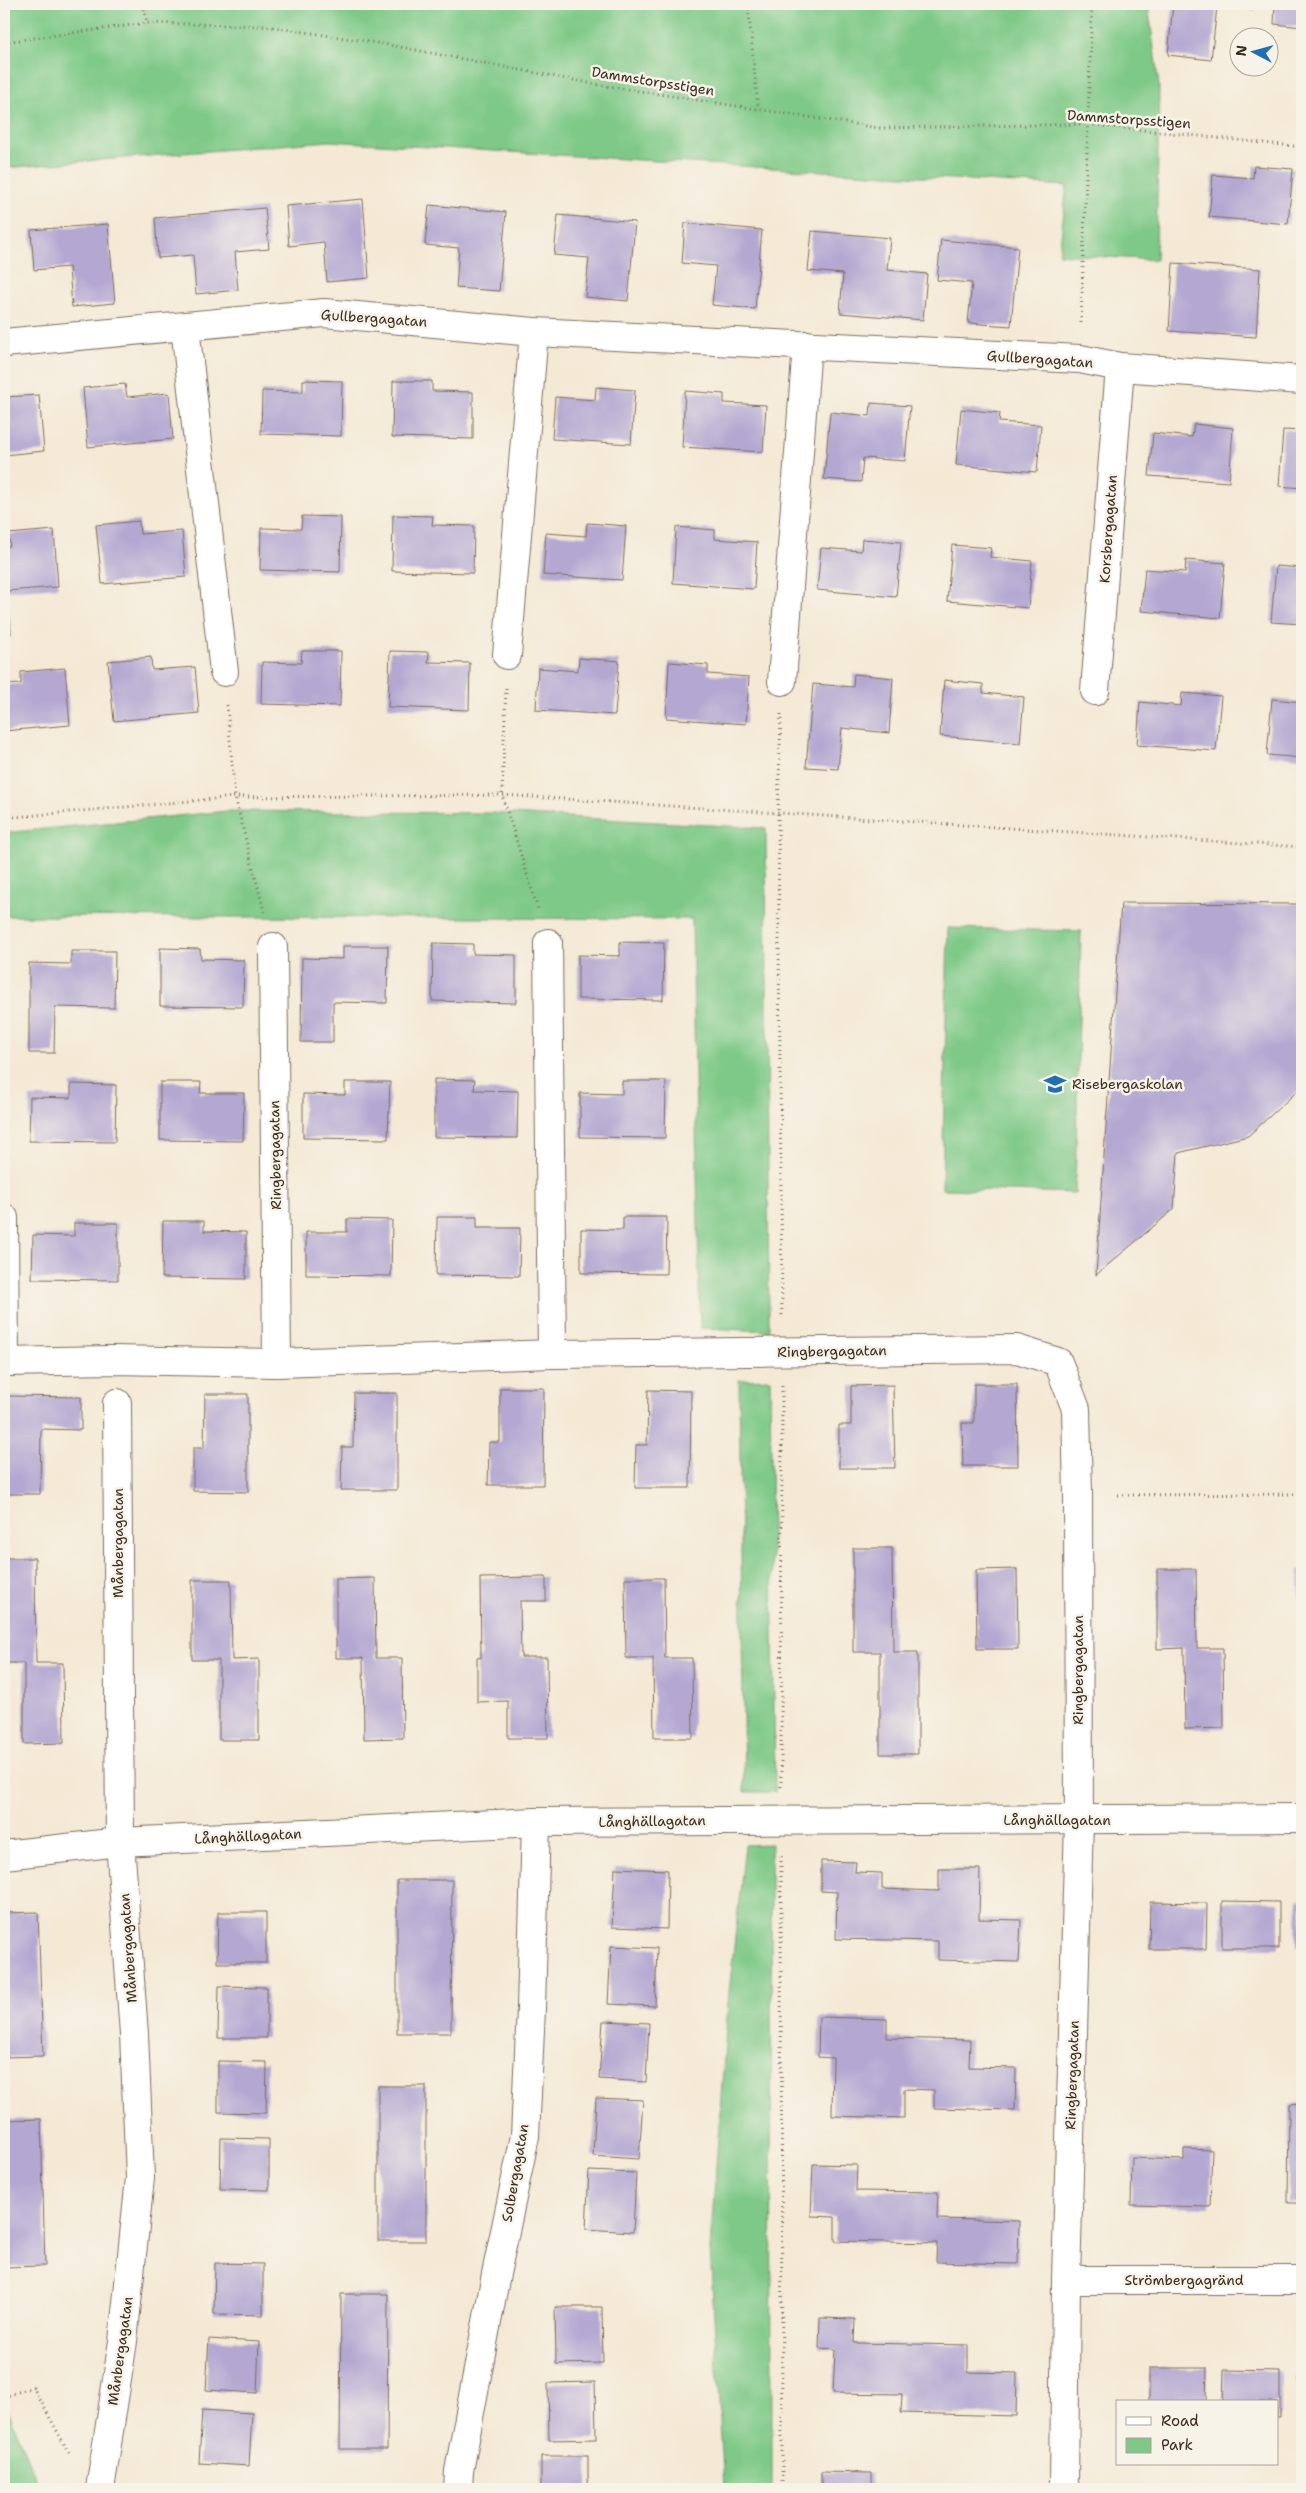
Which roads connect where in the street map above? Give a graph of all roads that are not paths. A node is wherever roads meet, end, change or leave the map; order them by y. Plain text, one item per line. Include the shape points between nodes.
1 (185, 327) junction
2 (534, 332) junction
3 (4, 343) edge
4 (806, 346) junction
5 (1120, 367) junction
6 (1302, 380) edge
7 (507, 655) road end
8 (224, 672) road end
9 (782, 681) road end
10 (1095, 691) dead end
11 (548, 943) road end
12 (273, 947) road end
13 (4, 1218) edge
14 (552, 1354) junction
15 (5, 1362) edge
16 (277, 1363) junction
17 (117, 1403) dead end
18 (1302, 1818) edge
19 (1079, 1821) junction
20 (536, 1822) junction
21 (120, 1842) junction
22 (4, 1855) edge
23 (1066, 2280) junction
24 (1302, 2280) edge
25 (100, 2489) edge
26 (458, 2489) edge
27 (1064, 2489) edge

1 - 2 street, Gullbergagatan via 324,313
1 - 3 street, Gullbergagatan
1 - 8 street
2 - 4 street, Gullbergagatan
2 - 7 street
4 - 5 street, Gullbergagatan via 1080,359
4 - 9 street
5 - 6 street, Gullbergagatan
5 - 10 street, Korsbergagatan
11 - 14 street
12 - 16 street, Ringbergagatan
13 - 15 street, Ringbergagatan
14 - 16 street, Ringbergagatan
14 - 19 street, Ringbergagatan via 1017,1349 1058,1362 1076,1409
15 - 16 street, Ringbergagatan
17 - 21 street, Månbergagatan
18 - 19 street, Långhällagatan
19 - 20 street, Långhällagatan
19 - 23 street, Ringbergagatan
20 - 21 street, Långhällagatan
20 - 26 street, Solbergagatan via 525,2136 496,2274
21 - 22 street, Långhällagatan
21 - 25 street, Månbergagatan via 134,2034 140,2178 123,2341
23 - 24 street, Strömbergagränd
23 - 27 street, Ringbergagatan

